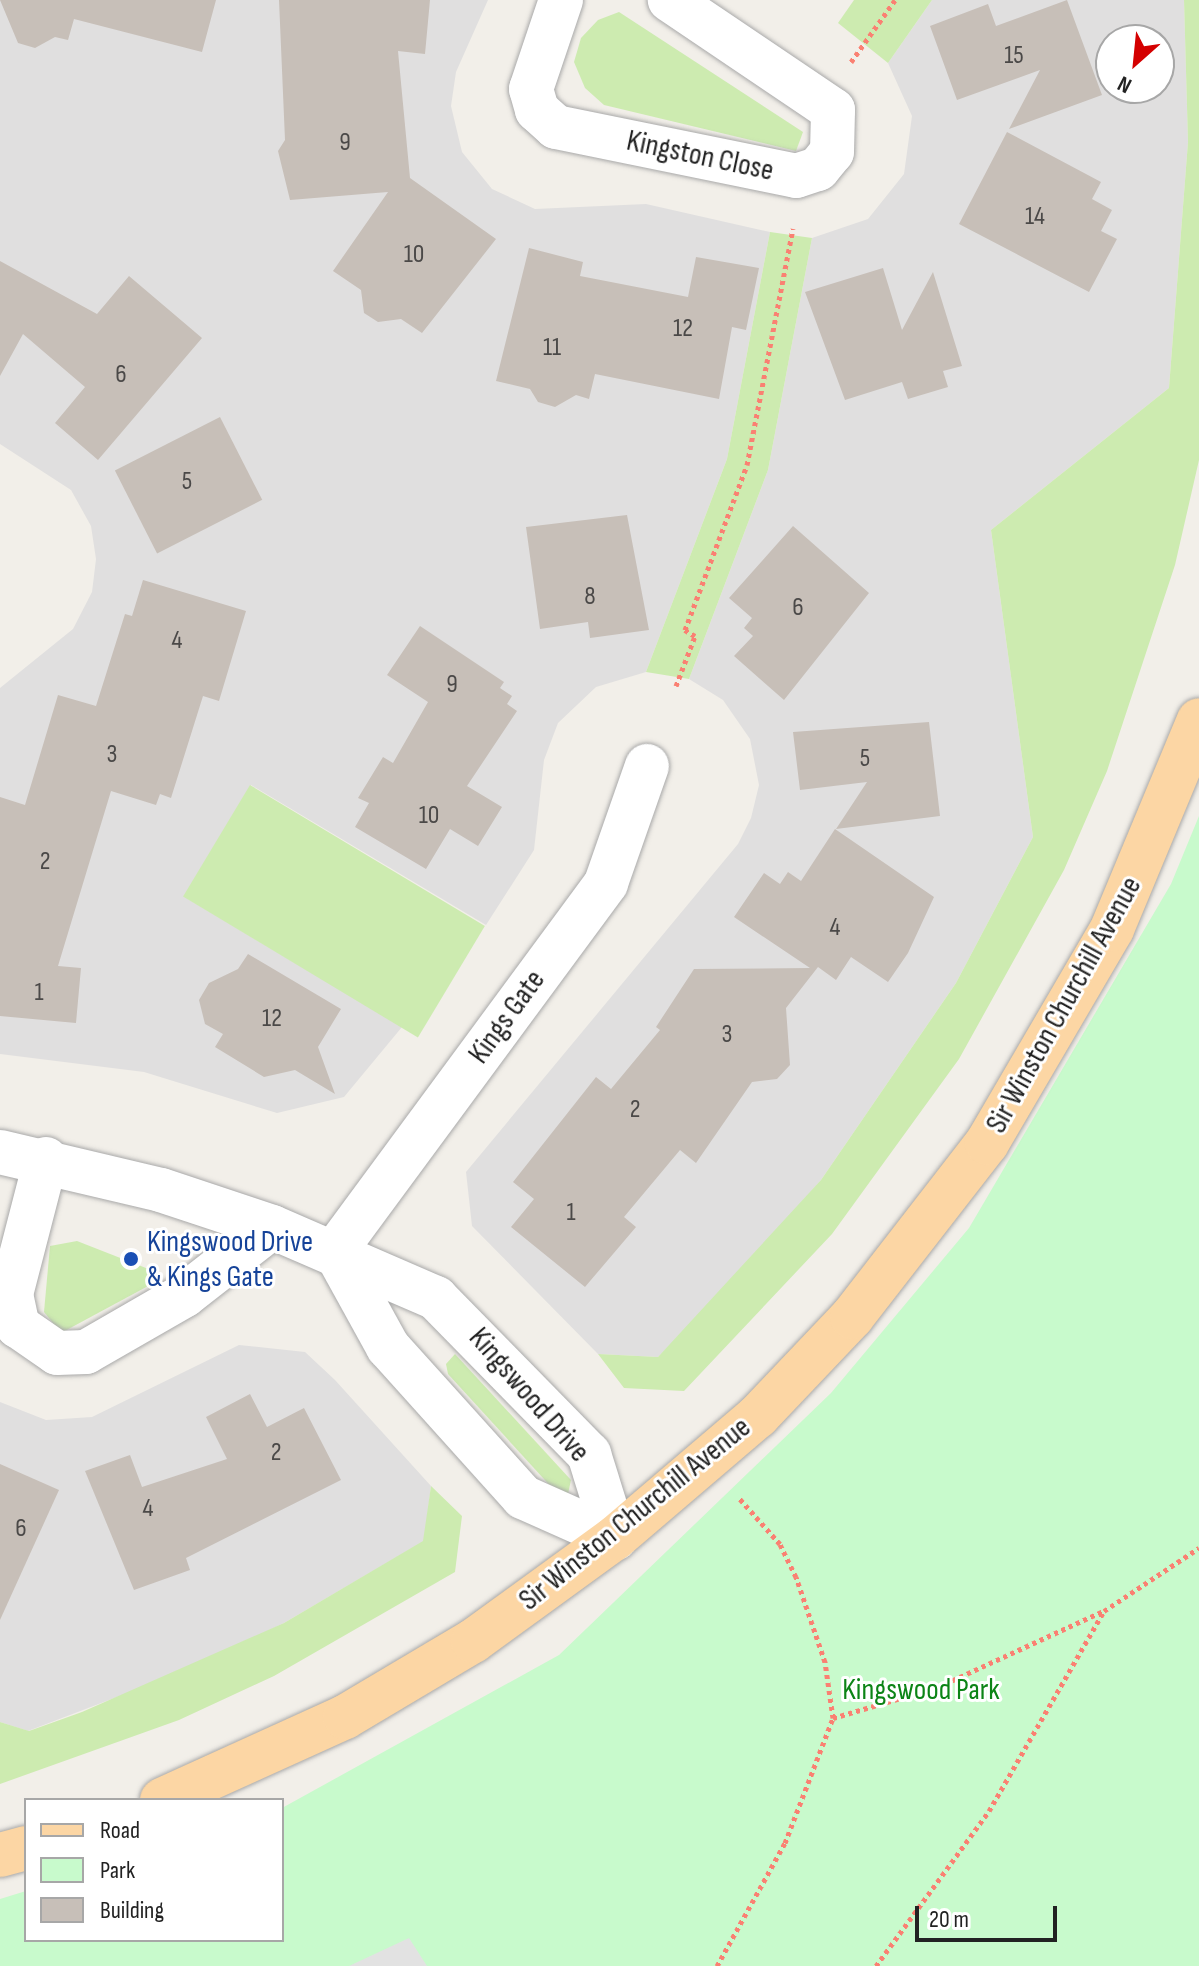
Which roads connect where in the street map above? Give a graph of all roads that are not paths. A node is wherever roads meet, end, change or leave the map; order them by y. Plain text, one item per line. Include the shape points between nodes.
1 (561, 0) edge
2 (670, 0) edge
3 (1199, 720) edge
4 (647, 766) dead end
5 (0, 1152) edge
6 (46, 1159) junction
7 (272, 1227) junction
8 (335, 1251) junction
9 (615, 1538) junction
10 (166, 1798) edge
11 (24, 1849) edge
12 (0, 1855) edge

1 - 2 street, Kingston Close via 531,89 537,110 556,127 796,176 818,169 832,152 833,110
3 - 9 main road, Sir Winston Churchill Avenue via 1112,929 987,1143 842,1328 708,1464
4 - 8 street, Kings Gate via 606,883
5 - 6 street, Kingswood Drive
6 - 7 street, Kingswood Drive
6 - 7 street via 11,1294 23,1333 57,1353 86,1352 172,1303
7 - 8 street, Kingswood Drive
8 - 9 street, Kingswood Drive via 388,1347 523,1497
8 - 9 street, Kingswood Drive via 436,1298 464,1321 589,1454
9 - 10 main road, Sir Winston Churchill Avenue via 473,1641 345,1717
11 - 12 main road

